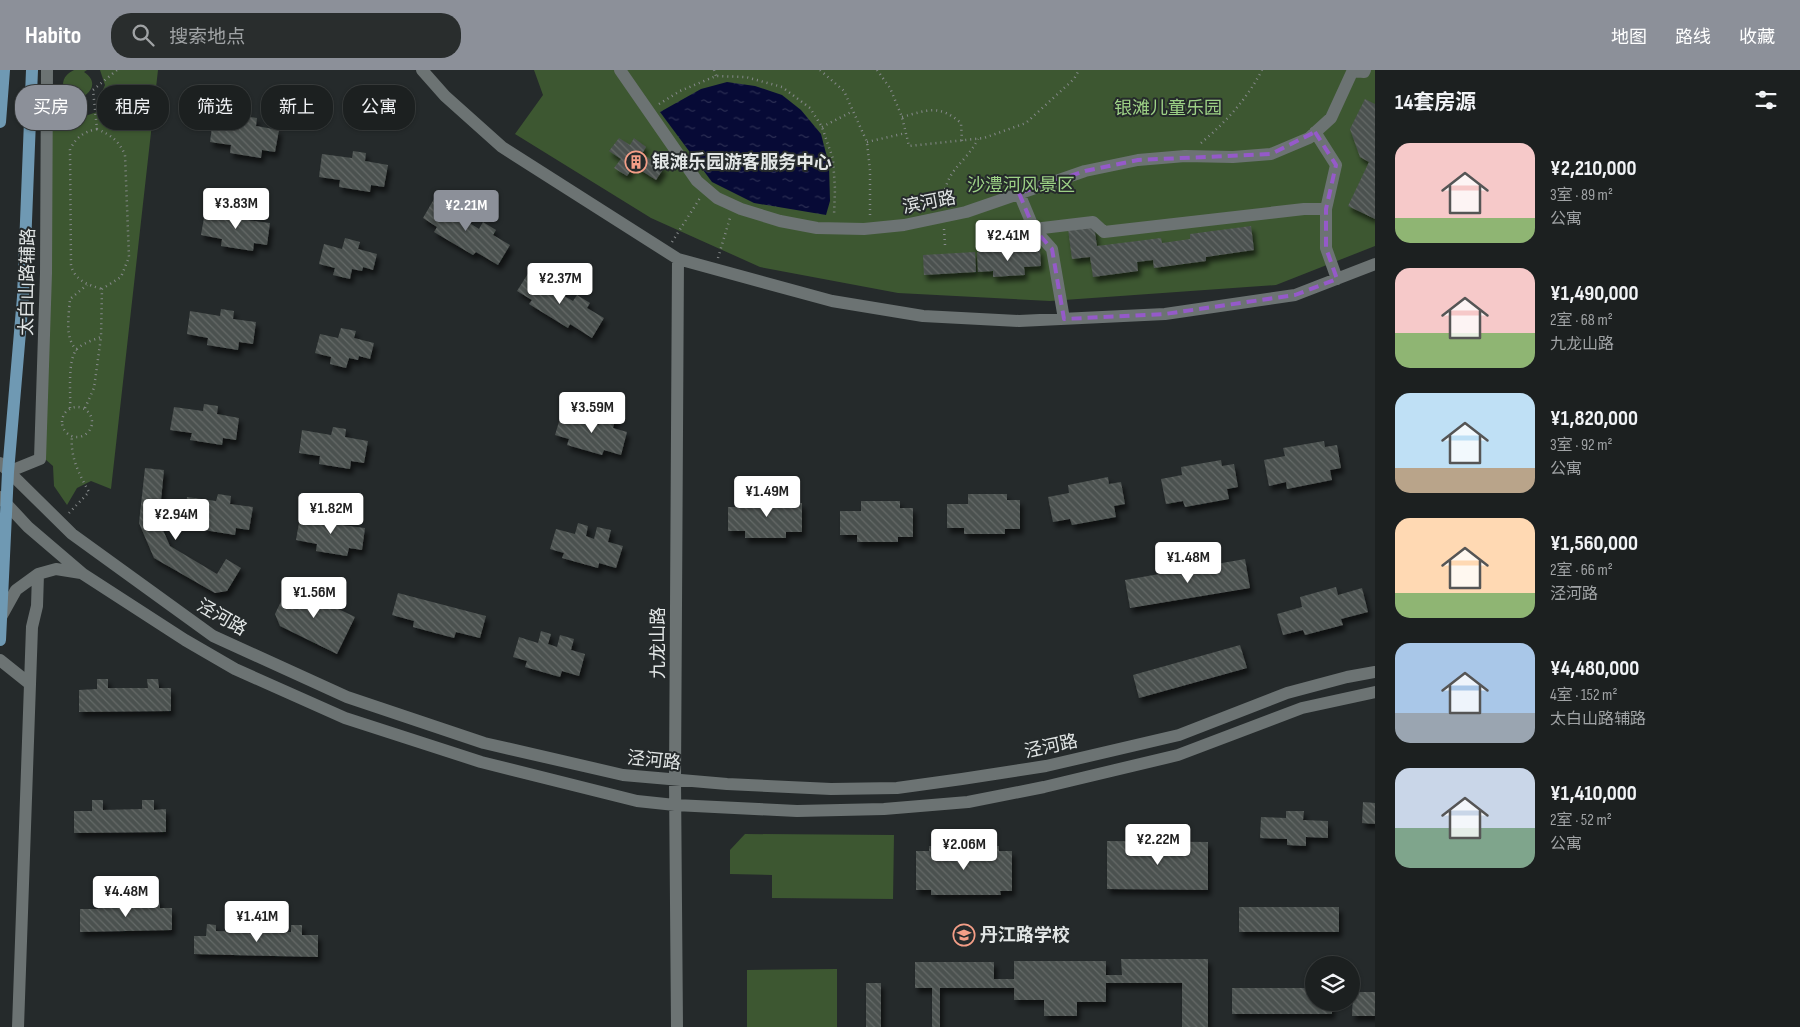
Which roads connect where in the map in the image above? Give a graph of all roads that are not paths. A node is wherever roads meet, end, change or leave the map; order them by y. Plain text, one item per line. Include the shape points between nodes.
1 (4, 70) edge
2 (32, 70) edge
3 (47, 70) edge
4 (422, 70) edge
5 (620, 70) edge
6 (1357, 70) edge
7 (0, 122) edge
8 (1315, 132) junction
9 (1019, 193) junction
10 (1326, 210) junction
11 (1034, 229) junction
12 (678, 259) junction
13 (1375, 264) edge
14 (1336, 279) junction
15 (1064, 319) junction
16 (4, 468) edge
17 (3, 501) edge
18 (38, 574) junction
19 (83, 574) junction
20 (1, 617) edge
21 (0, 640) edge
22 (0, 660) edge
23 (1375, 672) edge
24 (30, 684) junction
25 (1375, 692) edge
26 (675, 780) junction
27 (675, 805) junction
28 (18, 1027) edge
29 (677, 1027) edge

1 - 7 main road
2 - 16 main road via 23,297
3 - 16 street, 太白山路辅路 via 46,273 40,460
4 - 12 street via 445,96 502,147
5 - 9 street, 滨河路 via 697,181 717,198 780,221 817,228 869,229 944,218
6 - 8 street, 滨河路 via 1331,118
8 - 9 street, 滨河路 via 1309,138 1271,154 1138,160 1085,171
8 - 10 street via 1336,165
9 - 11 street
10 - 11 street via 1104,232 1093,222
10 - 14 street via 1326,248
11 - 15 street via 1052,249
12 - 15 street via 832,301 923,316 1019,321
12 - 26 street, 九龙山路
13 - 14 street
14 - 15 street via 1295,295 1174,313
16 - 17 main road
16 - 26 street, 泾河路 via 72,534 213,636 347,697 484,743 623,775
17 - 19 street
17 - 20 main road
18 - 19 street via 56,569
18 - 20 street via 16,590
18 - 24 street
19 - 27 street via 235,670 345,718 481,762 637,801
20 - 21 main road
22 - 24 street
23 - 26 street, 泾河路 via 1287,693 1179,735 1046,766 896,788 831,789
24 - 28 street
25 - 27 street via 1302,708 1178,755 968,802 884,809 797,811
26 - 27 street, 九龙山路
27 - 29 street, 九龙山路

